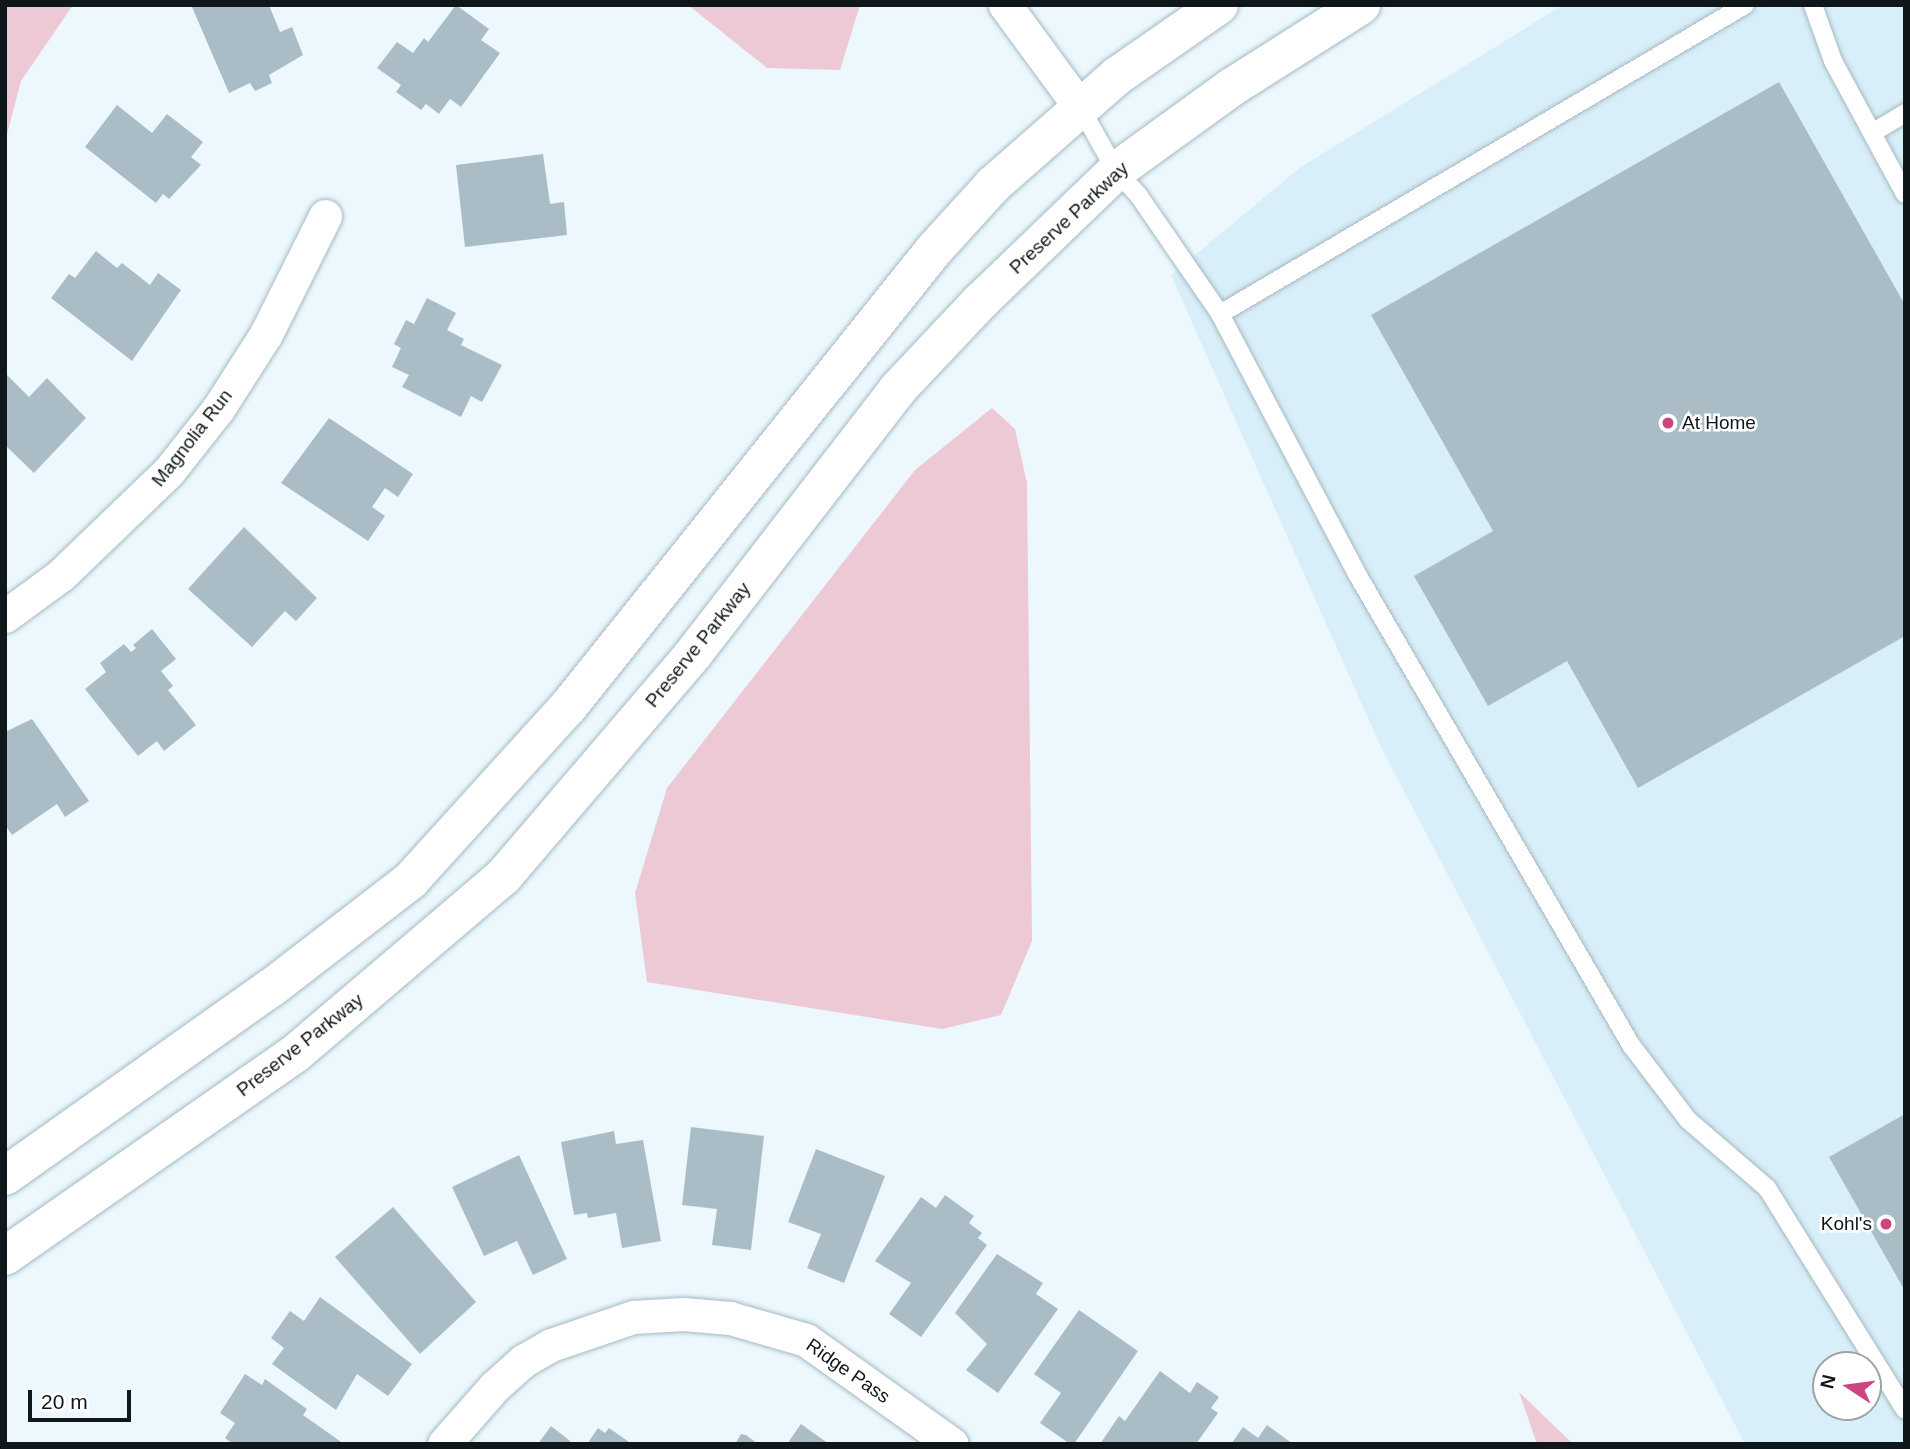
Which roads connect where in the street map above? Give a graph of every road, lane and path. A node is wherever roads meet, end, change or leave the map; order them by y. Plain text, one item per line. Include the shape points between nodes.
1 (1005, 5) edge
2 (1219, 5) edge
3 (1361, 5) edge
4 (1745, 5) edge
5 (1813, 5) edge
6 (1080, 107) junction
7 (1905, 113) edge
8 (1872, 133) junction
9 (1116, 171) junction
10 (1905, 194) edge
11 (326, 216) dead end
12 (1220, 314) junction
13 (5, 616) edge
14 (5, 1176) edge
15 (5, 1256) edge
16 (1905, 1410) edge
17 (444, 1444) edge
18 (952, 1444) edge

1 - 6 street
2 - 6 street
3 - 9 street, Preserve Parkway via 1232,87
4 - 12 lane
5 - 8 lane via 1833,61
6 - 9 lane
6 - 14 street via 993,185 933,251 568,707 411,880 271,988
7 - 8 lane
8 - 10 lane
9 - 12 lane via 1139,196
9 - 15 street, Preserve Parkway via 989,293 897,390 694,653 503,877 296,1053
11 - 13 street, Magnolia Run via 266,334 218,409 169,471 71,566
12 - 16 lane via 1357,574 1631,1045 1688,1120 1767,1188
17 - 18 street, Ridge Pass via 494,1387 523,1361 551,1345 633,1317 683,1314 730,1318 806,1340

